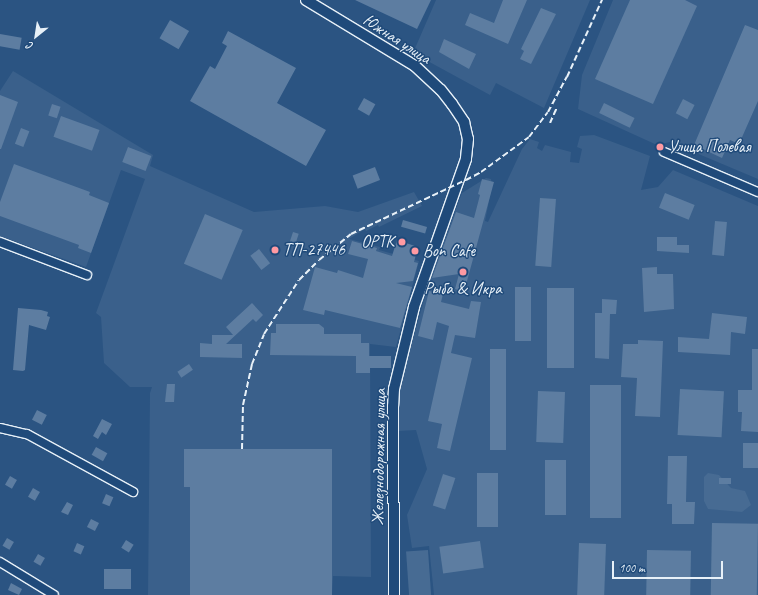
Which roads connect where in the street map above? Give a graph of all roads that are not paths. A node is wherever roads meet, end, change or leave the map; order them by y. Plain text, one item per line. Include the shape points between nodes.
1 (306, 0) edge
2 (468, 139) joint
3 (664, 152) dead end
4 (758, 192) edge
5 (0, 242) edge
6 (87, 275) dead end
7 (0, 428) edge
8 (133, 492) dead end
9 (0, 562) edge
10 (54, 595) edge
11 (394, 595) edge

1 - 2 street, Южная улица via 415,66 452,104 464,122
2 - 11 street, Железнодорожная улица via 466,159 414,308 394,389
3 - 4 street
5 - 6 street
7 - 8 street via 27,434
9 - 10 street

